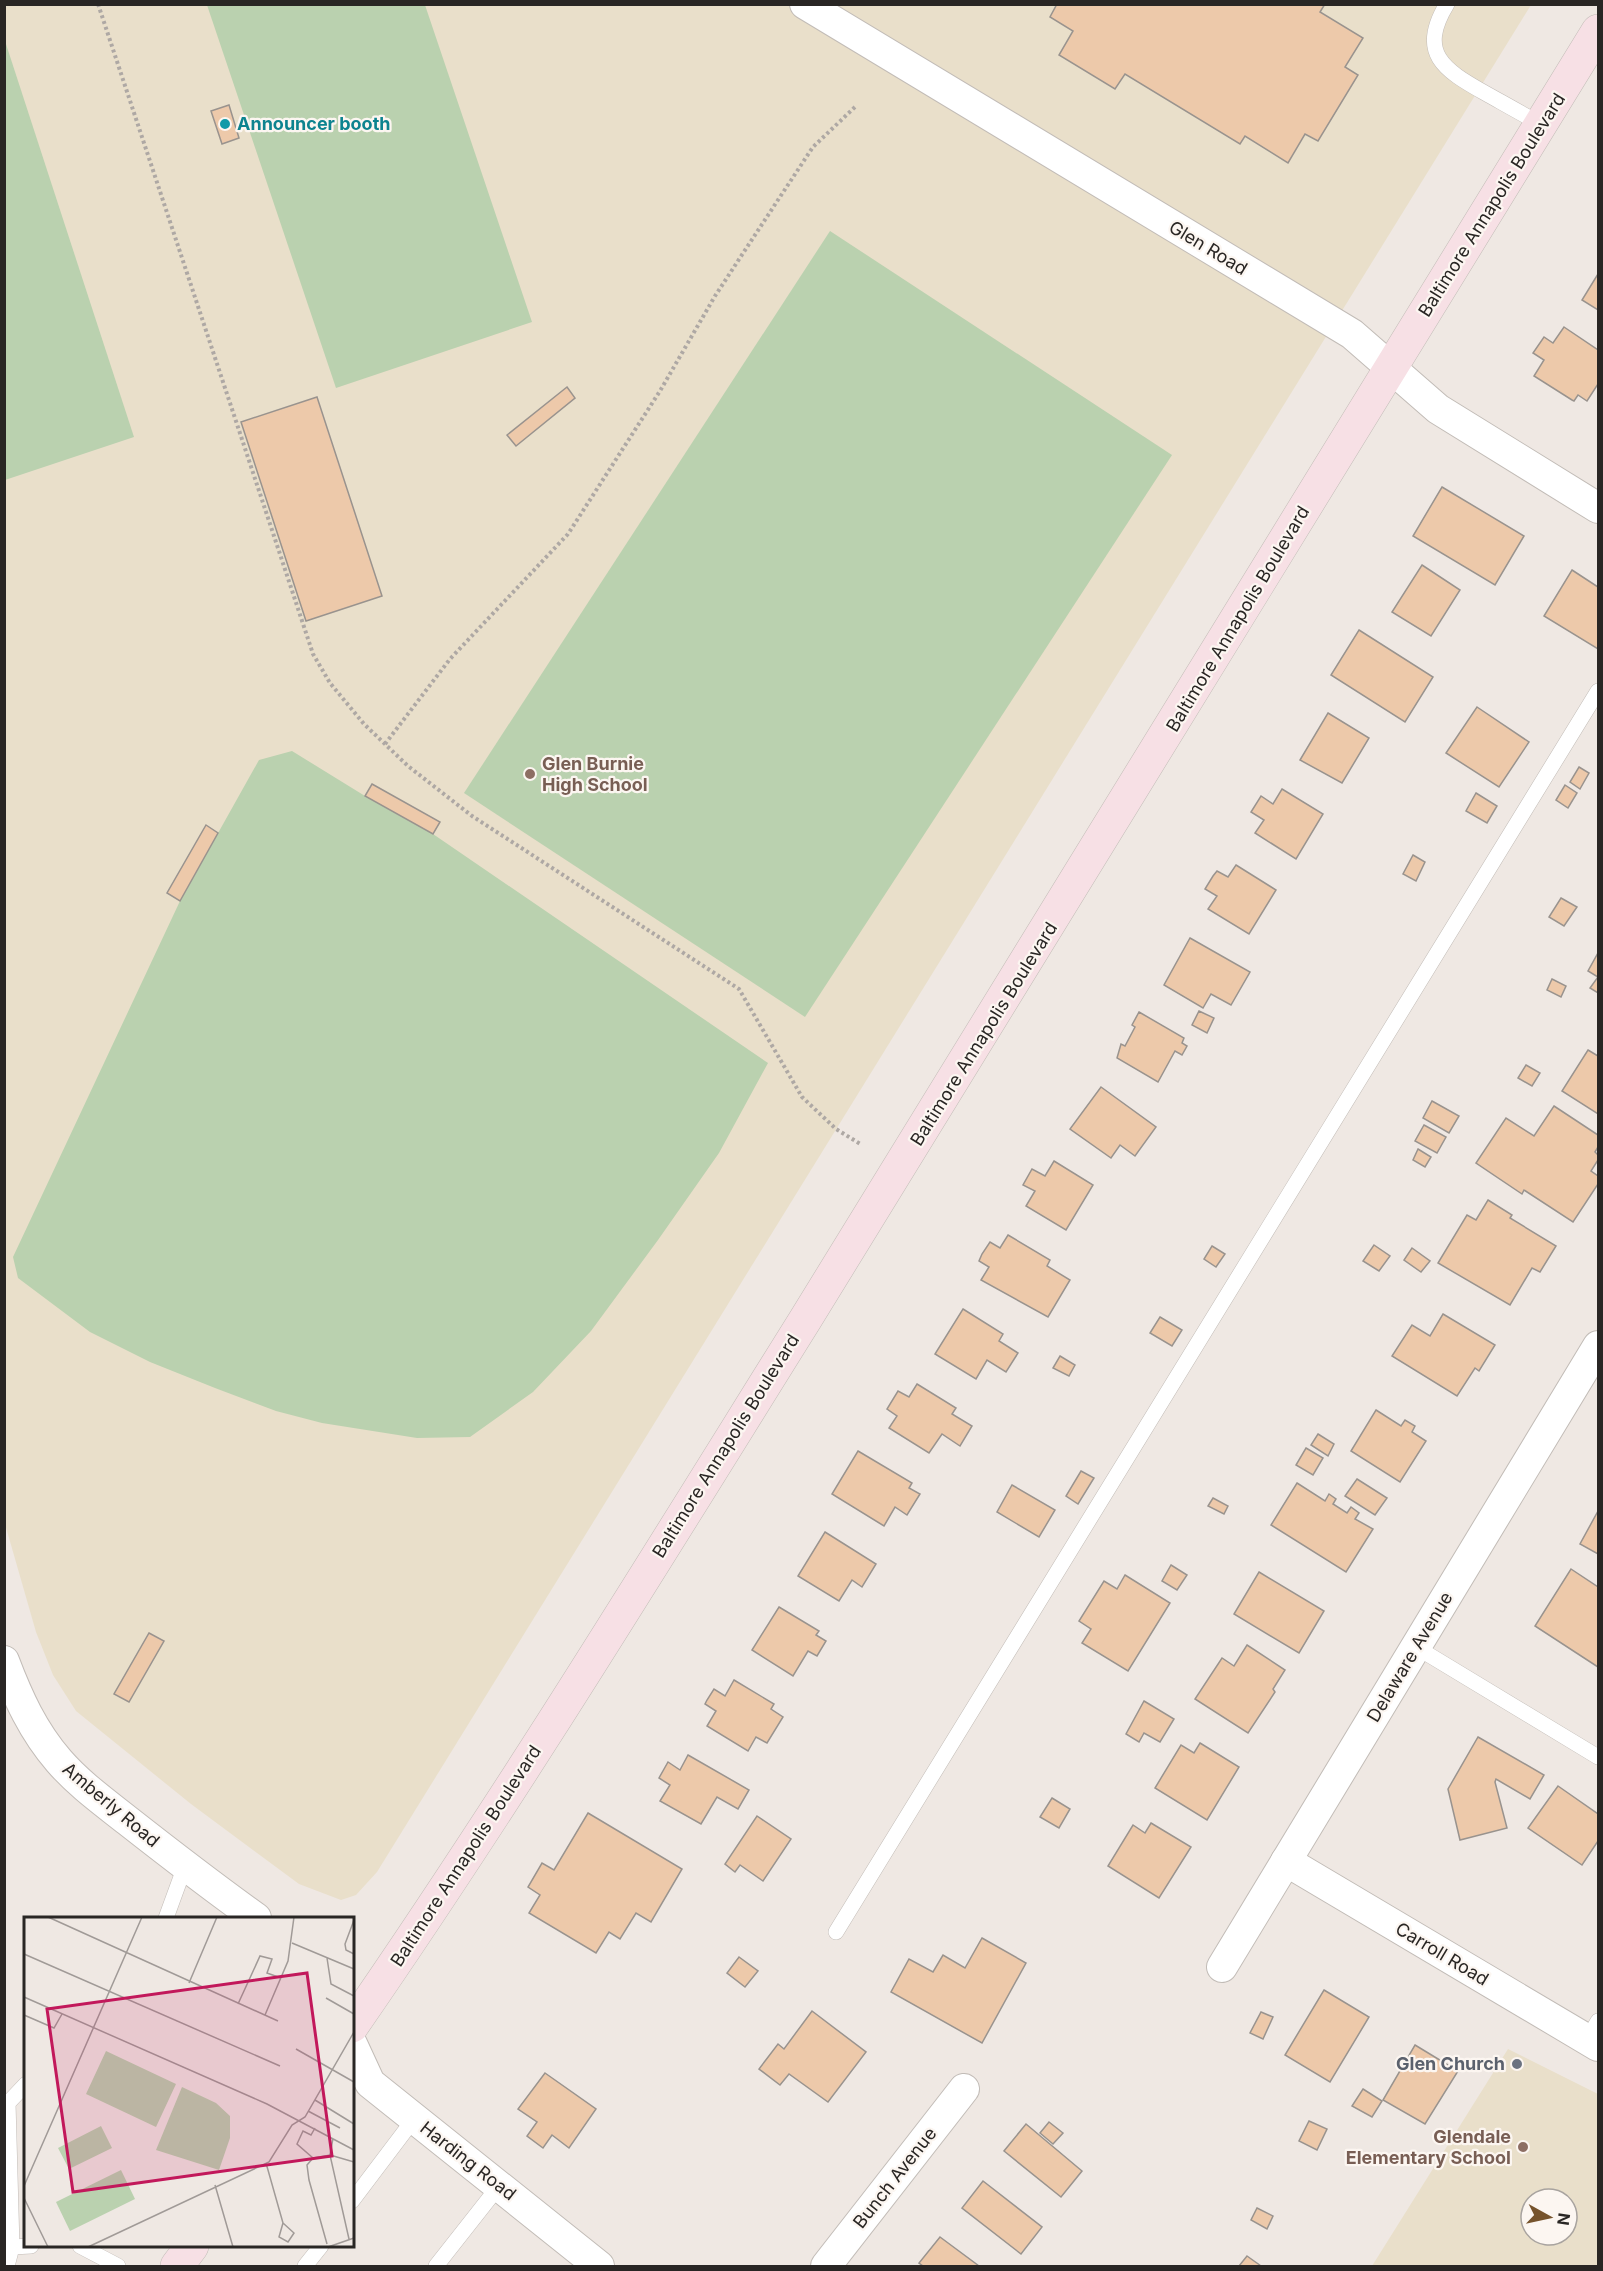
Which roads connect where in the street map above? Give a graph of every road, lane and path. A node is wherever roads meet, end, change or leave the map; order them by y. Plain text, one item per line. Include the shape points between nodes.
1 (98, 4) edge
2 (805, 4) edge
3 (1447, 4) edge
4 (1599, 31) edge
5 (856, 106) dead end
6 (1541, 124) junction
7 (1391, 369) junction
8 (1599, 508) edge
9 (1599, 691) edge
10 (385, 744) junction
11 (862, 1145) dead end
12 (1599, 1346) edge
13 (1416, 1647) junction
14 (4, 1661) edge
15 (10, 1695) edge
16 (1599, 1757) edge
17 (1286, 1861) junction
18 (185, 1866) junction
19 (166, 1917) edge
20 (255, 1917) edge
21 (836, 1932) dead end
22 (1222, 1967) dead end
23 (354, 2023) edge
24 (1595, 2036) edge
25 (354, 2048) edge
26 (24, 2086) edge
27 (964, 2089) dead end
28 (6, 2100) edge
29 (414, 2119) junction
30 (499, 2186) junction
31 (354, 2198) edge
32 (24, 2247) edge
33 (82, 2247) edge
34 (191, 2247) edge
35 (320, 2247) edge
36 (8, 2248) edge
37 (7, 2266) edge
38 (118, 2266) edge
39 (177, 2266) edge
40 (305, 2266) edge
41 (436, 2266) edge
42 (599, 2266) edge
43 (826, 2266) edge

1 - 10 path via 313,654 330,683
2 - 7 street, Glen Road via 1352,334
3 - 6 lane via 1435,33 1441,63 1454,76
4 - 6 main road, Baltimore Annapolis Boulevard
5 - 10 path via 813,147 715,296 660,391 568,534 450,658
6 - 7 main road, Baltimore Annapolis Boulevard
7 - 8 street, Glen Road via 1438,410
7 - 23 main road, Baltimore Annapolis Boulevard via 1051,926 542,1741
9 - 21 lane
10 - 11 path via 472,816 739,989 802,1097 836,1130
12 - 13 street, Delaware Avenue
13 - 16 lane
13 - 17 street, Delaware Avenue
14 - 15 street, Amberly Road
15 - 18 street, Amberly Road via 59,1762
17 - 22 street, Delaware Avenue
17 - 24 street, Carroll Road
18 - 19 lane
18 - 20 street, Amberly Road
25 - 29 street, Harding Road via 370,2084
26 - 28 lane
27 - 43 street, Bunch Avenue
28 - 36 lane
29 - 30 street, Harding Road
29 - 31 lane
30 - 41 lane
30 - 42 street, Harding Road
32 - 36 lane
33 - 38 lane
34 - 39 main road
35 - 40 lane
36 - 37 lane

